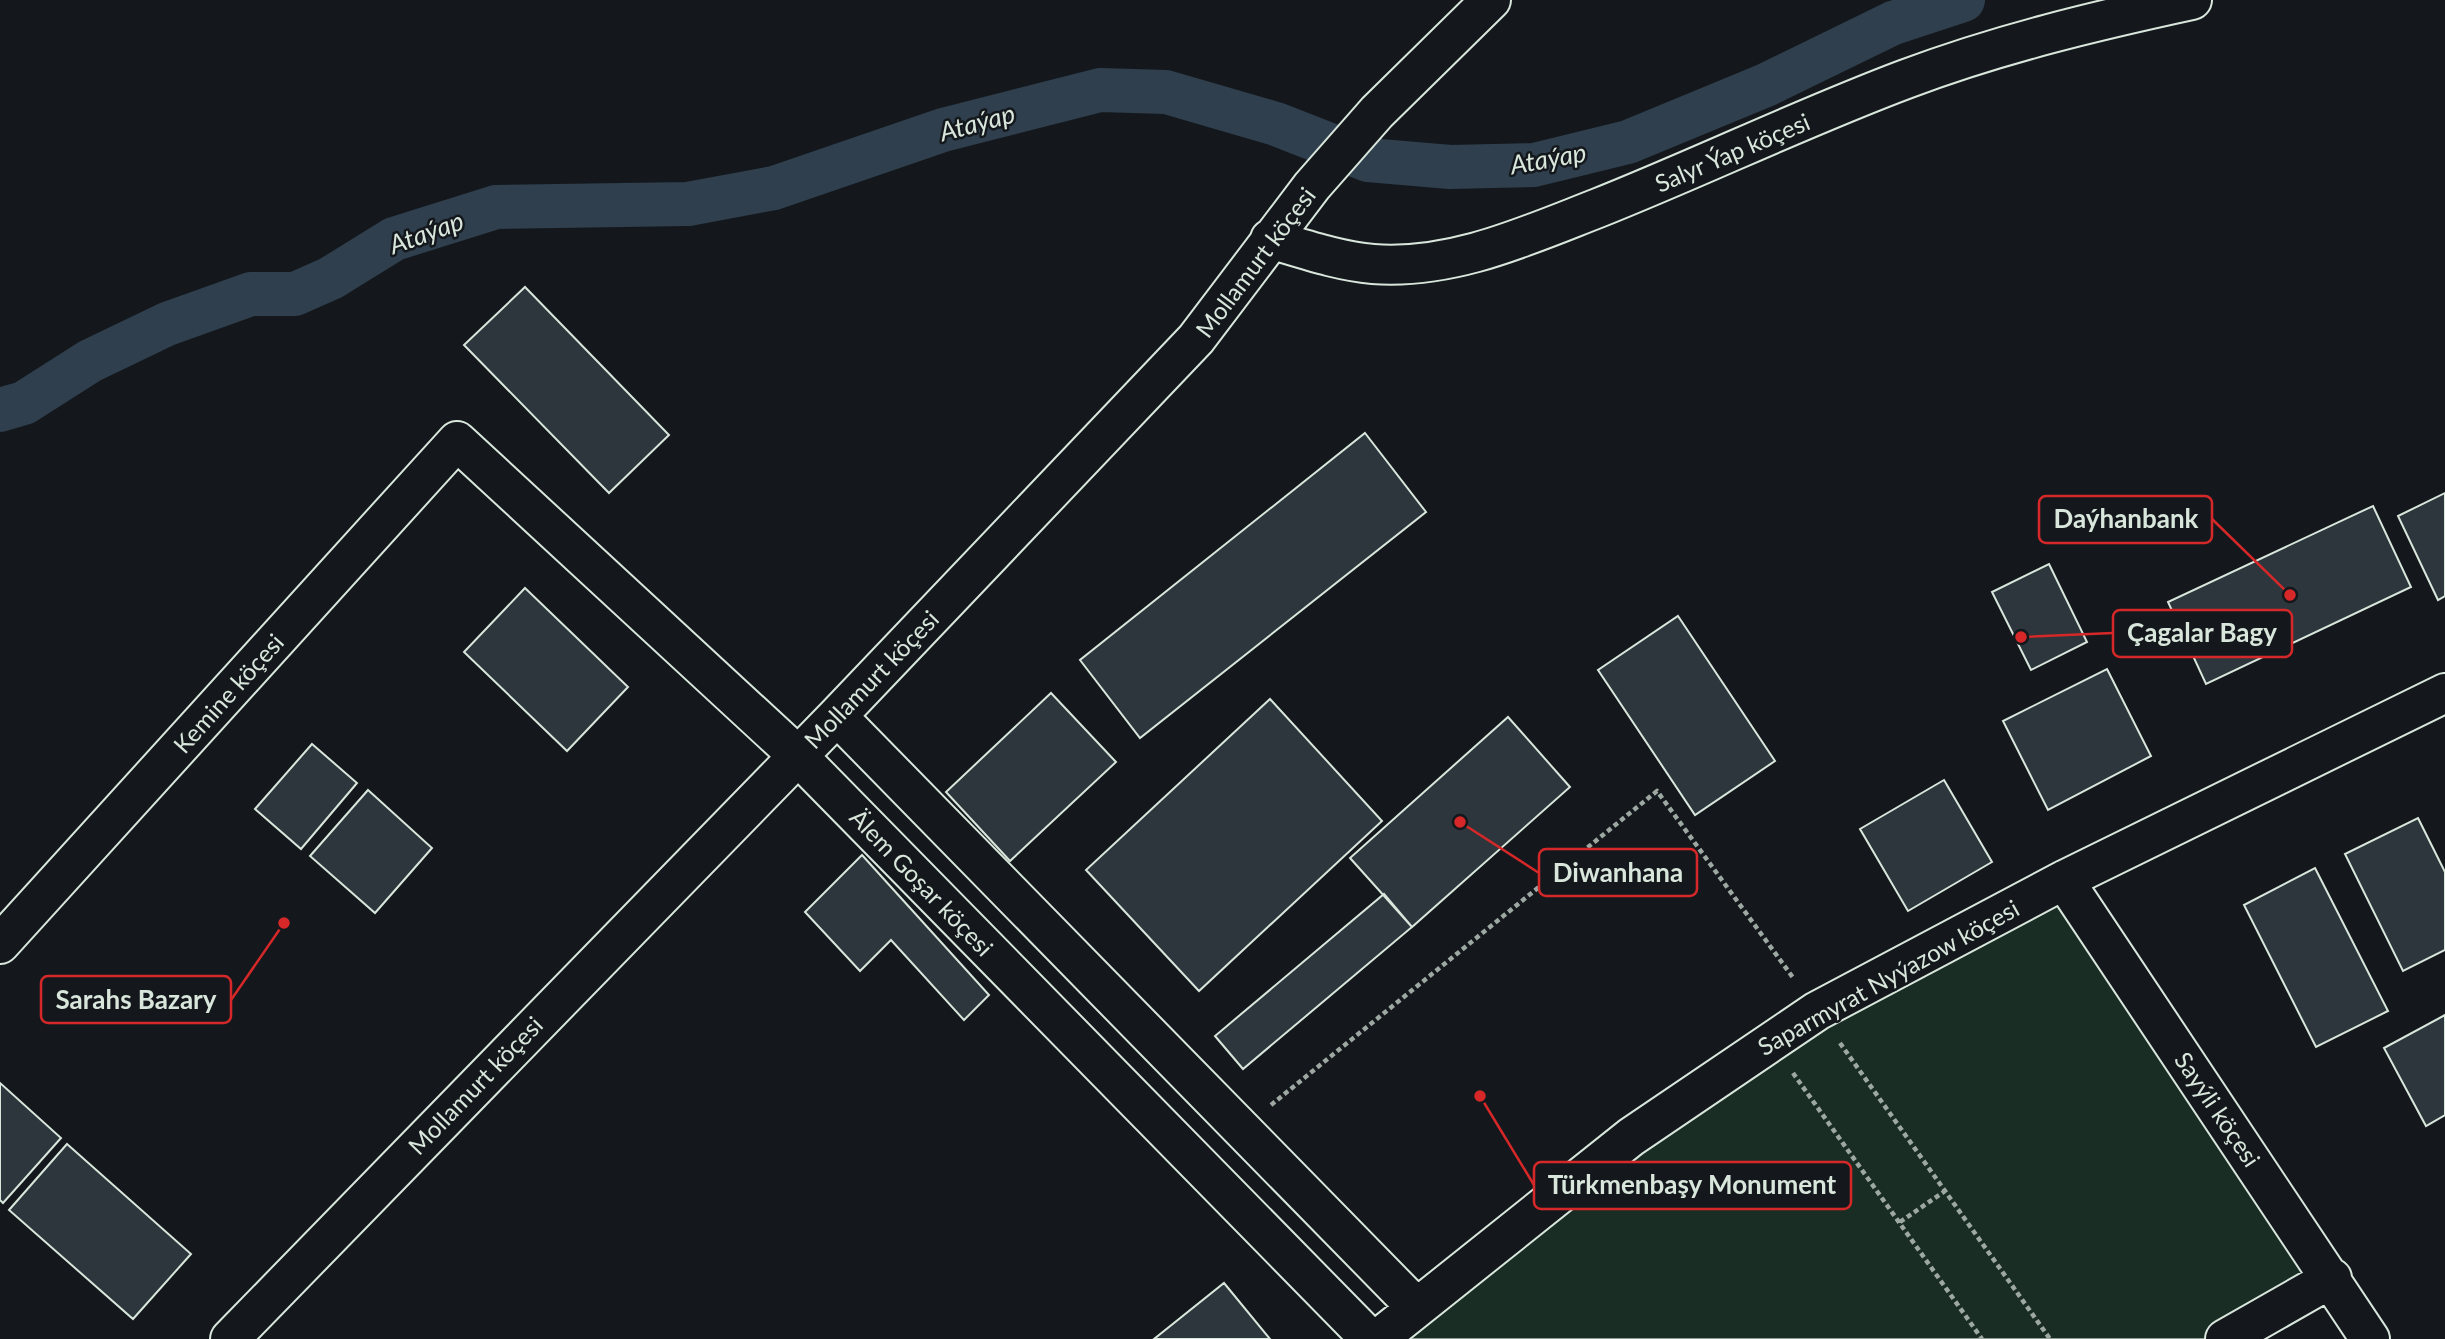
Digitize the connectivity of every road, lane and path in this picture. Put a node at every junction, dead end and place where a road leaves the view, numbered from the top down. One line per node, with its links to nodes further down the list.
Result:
1 (1491, 0): 3 (street, Mollamurt köçesi)
2 (2192, 0): 3 (street, Salyr Ýap köçesi)
3 (1270, 239): 6 (street, Mollamurt köçesi)
4 (457, 441): 7 (street, Älem Goşar köçesi); 9 (street, Kemine köçesi)
5 (2445, 693): 8 (street, Saparmyrat Nyýazow köçesi)
6 (837, 716): 7 (street, Mollamurt köçesi); 12 (street)
7 (797, 755): 17 (street, Mollamurt köçesi); 18 (street, Älem Goşar köçesi)
8 (2064, 880): 10 (street, Saparmyrat Nyýazow köçesi); 15 (street, Sayýli köçesi)
9 (0, 944)
10 (1817, 1011): 11 (street, Saparmyrat Nyýazow köçesi); 12 (path); 13 (path)
11 (1770, 1041): 14 (path); 16 (street, Saparmyrat Nyýazow köçesi)
12 (1241, 1129): 16 (street)
13 (1945, 1191): 14 (path); 21 (path)
14 (1900, 1222): 20 (path)
15 (2332, 1278): 22 (street); 23 (street, Sayýli köçesi)
16 (1416, 1307): 19 (street, Saparmyrat Nyýazow köçesi)
17 (230, 1339)
18 (1370, 1339)
19 (1378, 1339)
20 (1982, 1339)
21 (2050, 1339)
22 (2225, 1339)
23 (2370, 1339)

